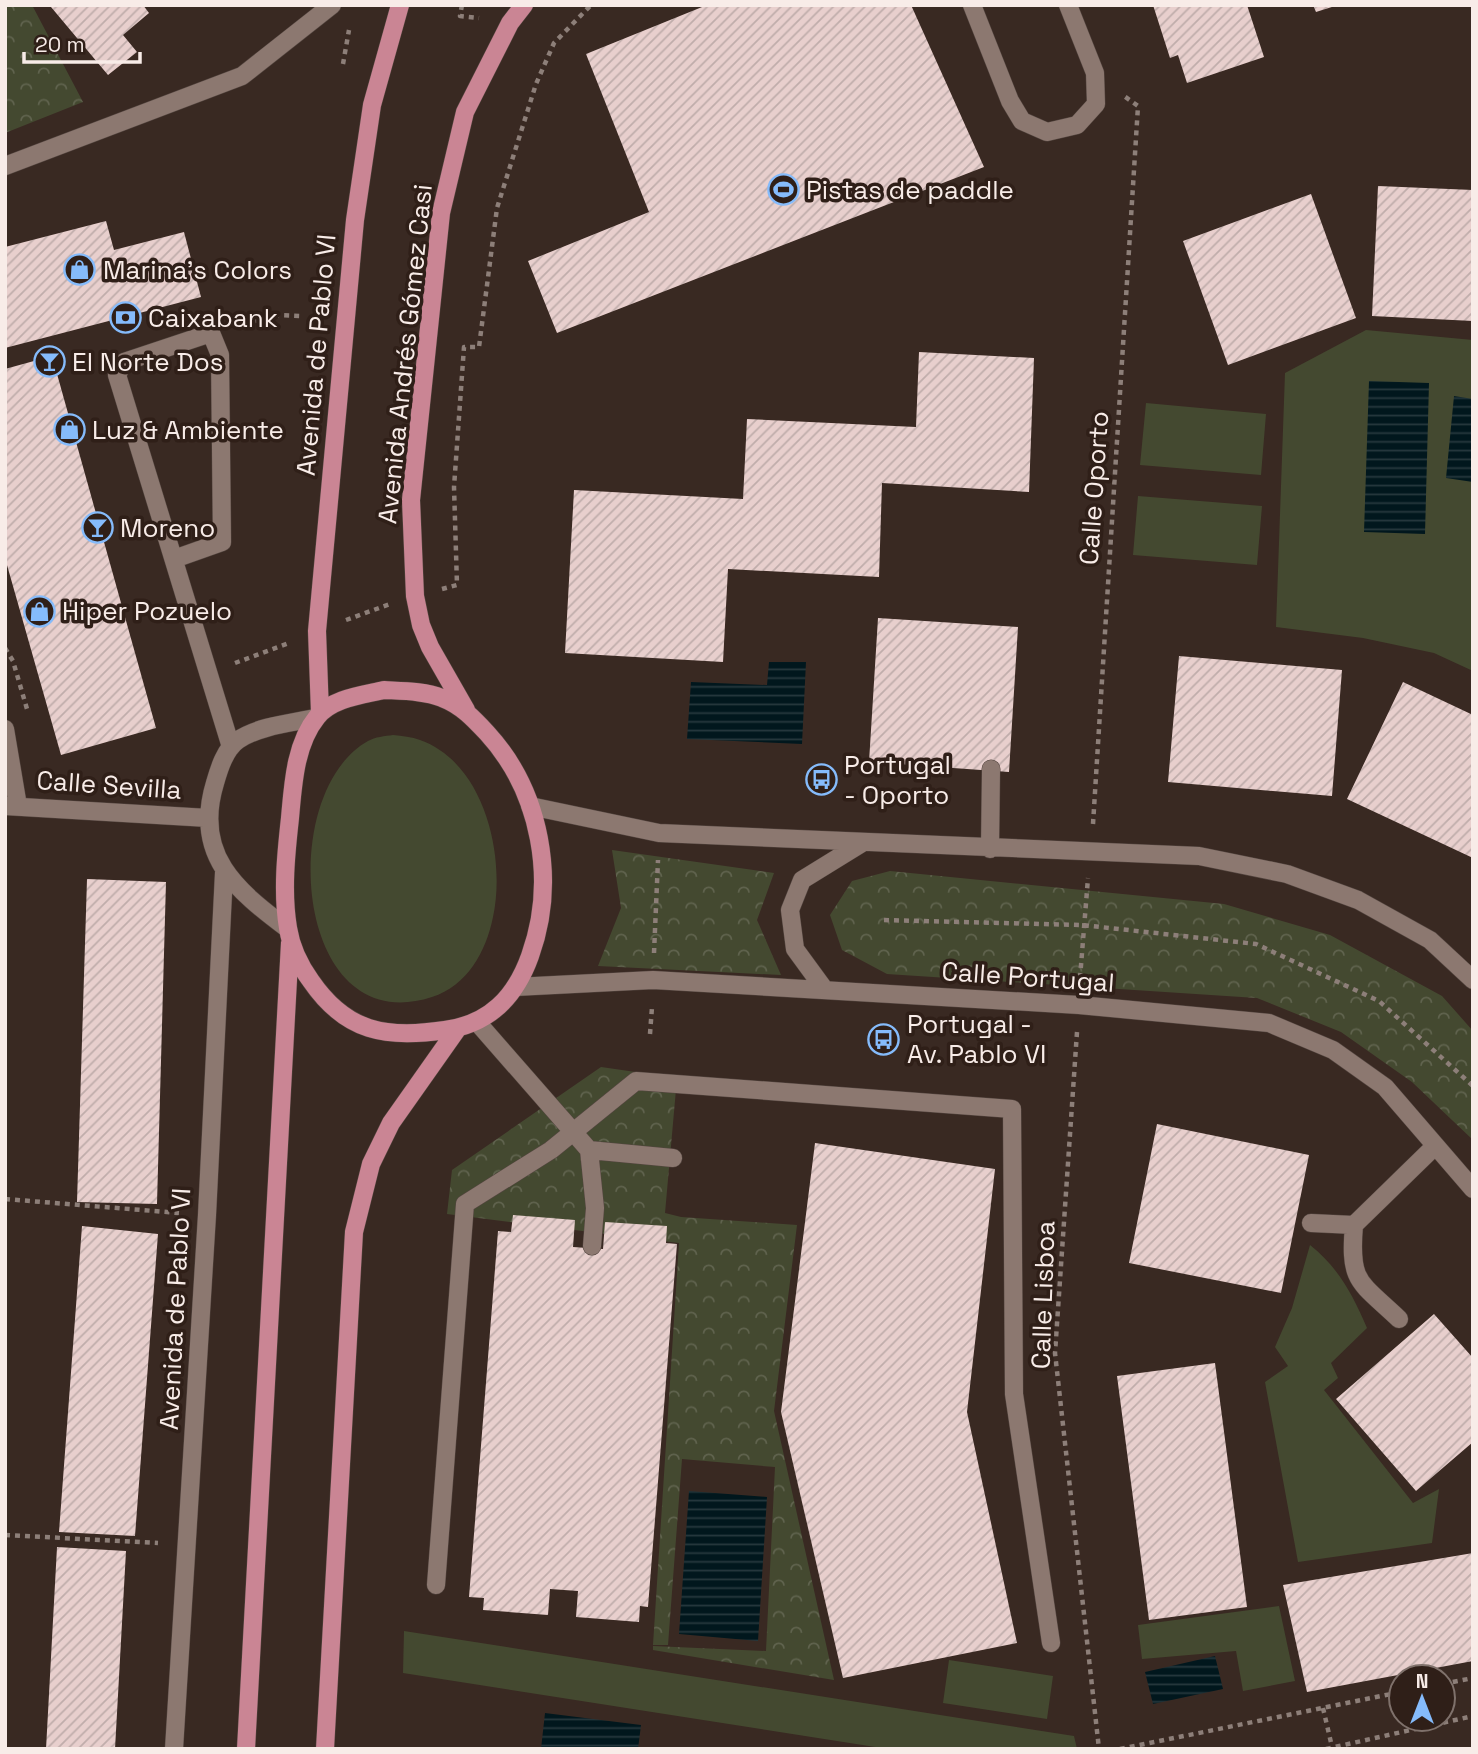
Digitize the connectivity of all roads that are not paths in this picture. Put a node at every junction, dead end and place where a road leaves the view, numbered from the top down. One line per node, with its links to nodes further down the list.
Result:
1 (332, 5): 6 (street)
2 (400, 5): 9 (main road, Avenida de Pablo VI)
3 (524, 5): 8 (main road, Avenida Andrés Gómez Casi)
4 (972, 5): 5 (street)
5 (1068, 5)
6 (5, 166)
7 (174, 559): 7 (street); 11 (street)
8 (468, 713): 9 (main road); 14 (main road)
9 (318, 716): 11 (street); 19 (main road)
10 (5, 729): 13 (street)
11 (231, 747): 15 (street)
12 (991, 769): 17 (street)
13 (11, 806): 15 (street, Calle Sevilla)
14 (530, 806): 16 (street); 21 (main road)
15 (208, 818): 18 (street)
16 (862, 843): 17 (street); 22 (street)
17 (990, 849): 20 (street)
18 (224, 873): 19 (street); 36 (street, Avenida de Pablo VI)
19 (289, 934): 24 (main road); 37 (main road)
20 (1473, 981)
21 (515, 987): 22 (street, Calle Portugal); 23 (main road)
22 (825, 990): 26 (street, Calle Portugal)
23 (477, 1023): 24 (main road); 25 (street)
24 (458, 1028): 38 (main road)
25 (574, 1133): 27 (street); 34 (street); 35 (street)
26 (1435, 1146): 29 (street, Calle Portugal); 31 (street)
27 (589, 1150): 28 (street); 32 (street)
28 (673, 1158)
29 (1473, 1189)
30 (1311, 1223): 31 (street)
31 (1354, 1224): 33 (street)
32 (592, 1246)
33 (1399, 1319)
34 (436, 1585)
35 (1051, 1643)
36 (174, 1749)
37 (246, 1749)
38 (325, 1749)

